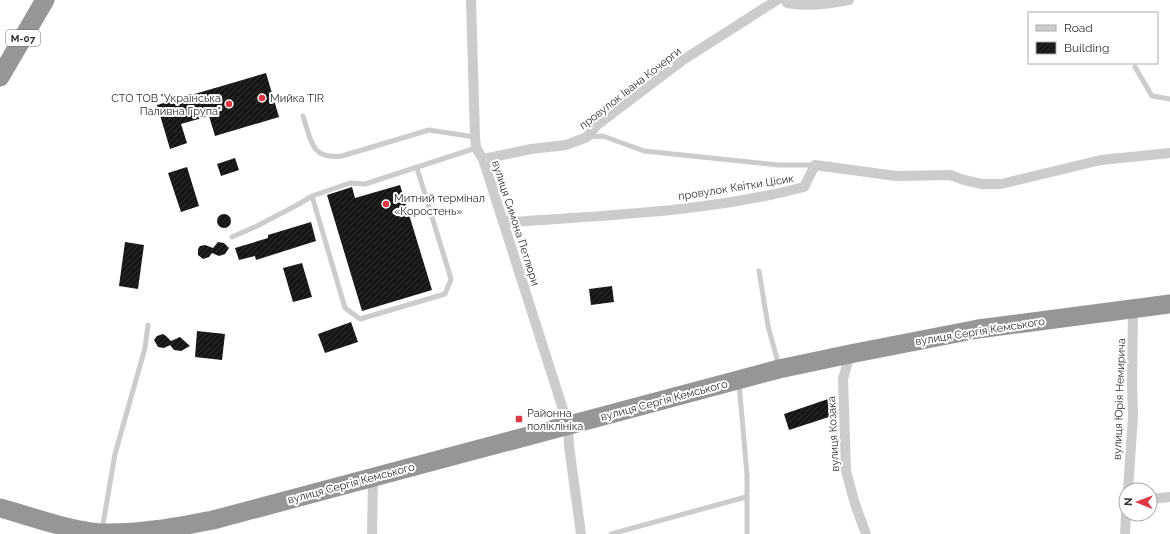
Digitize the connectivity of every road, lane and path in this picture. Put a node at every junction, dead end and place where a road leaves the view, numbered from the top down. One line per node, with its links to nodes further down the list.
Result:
1 (45, 0): 7 (highway, М-07)
2 (472, 0): 11 (street, вулиця Симона Петлюри)
3 (777, 0): 10 (street, провулок Івана Кочерги)
4 (785, 0): 5 (street)
5 (849, 0)
6 (1135, 67): 8 (lane)
7 (0, 77)
8 (1170, 99)
9 (303, 116): 11 (lane)
10 (587, 137): 14 (street, провулок Івана Кочерги); 15 (lane)
11 (475, 138): 12 (street, вулиця Симона Петлюри)
12 (476, 148): 14 (street, вулиця Симона Петлюри); 16 (lane)
13 (1170, 153): 15 (street)
14 (483, 159): 18 (street, вулиця Симона Петлюри)
15 (815, 165): 18 (street, провулок Квітки Цісик)
16 (417, 168): 17 (lane); 17 (lane)
17 (312, 196): 19 (lane)
18 (503, 220): 27 (street, вулиця Симона Петлюри)
19 (232, 237)
20 (759, 271): 25 (lane)
21 (1170, 304): 22 (highway, вулиця Сергія Кемського)
22 (1133, 309): 24 (highway, вулиця Сергія Кемського); 29 (street, вулиця Юрія Немирича)
23 (148, 326): 36 (lane)
24 (850, 354): 25 (highway, вулиця Сергія Кемського); 41 (street, вулиця Козака)
25 (779, 369): 26 (highway, вулиця Сергія Кемського)
26 (739, 380): 27 (highway, вулиця Сергія Кемського); 30 (lane)
27 (568, 425): 28 (highway, вулиця Сергія Кемського); 38 (street, вулиця Симона Петлюри)
28 (373, 478): 36 (highway, вулиця Сергія Кемського); 37 (street)
29 (1129, 482)
30 (746, 496): 39 (lane); 40 (lane)
31 (1170, 497): 32 (street)
32 (1158, 498)
33 (0, 508): 35 (highway, вулиця Сергія Кемського)
34 (1126, 522): 42 (street)
35 (77, 532): 36 (highway, вулиця Сергія Кемського)
36 (101, 533)
37 (372, 534)
38 (581, 534)
39 (611, 534)
40 (746, 534)
41 (866, 534)
42 (1125, 534)

